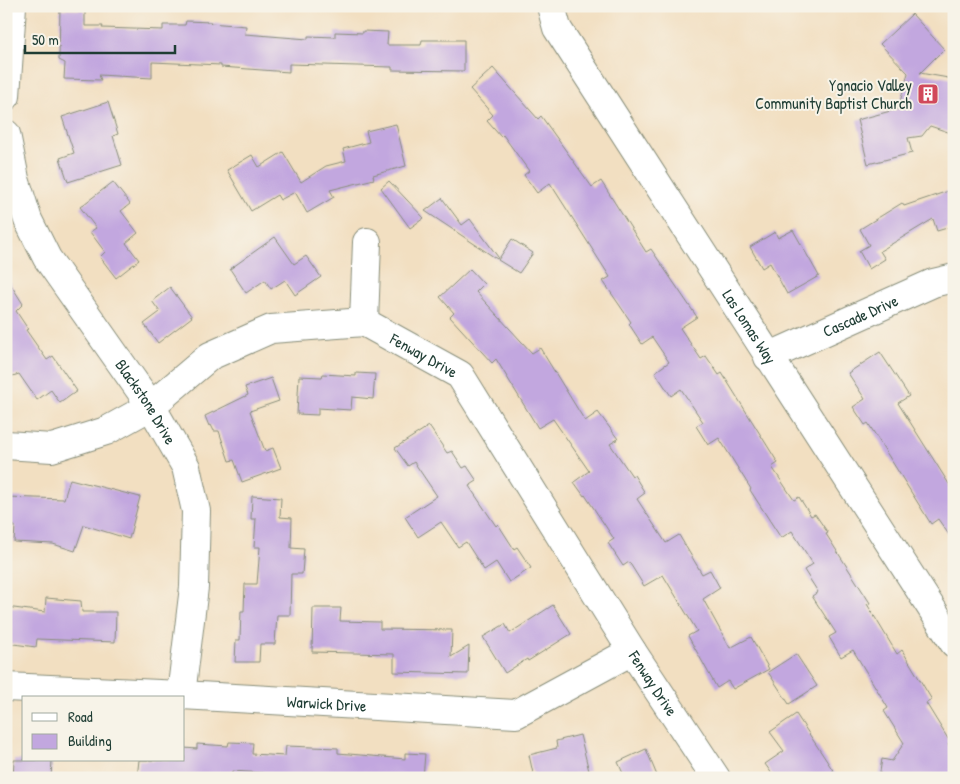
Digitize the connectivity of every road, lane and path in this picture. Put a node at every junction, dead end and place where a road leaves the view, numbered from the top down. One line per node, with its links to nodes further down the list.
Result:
1 (12, 6): 3 (street)
2 (551, 6): 9 (street, Las Lomas Way)
3 (6, 96)
4 (6, 134): 5 (street, Blackstone Drive)
5 (10, 180): 10 (street, Blackstone Drive)
6 (367, 242): 8 (street)
7 (954, 278): 9 (street, Cascade Drive)
8 (364, 322): 10 (street); 13 (street, Fenway Drive)
9 (768, 357): 12 (street, Las Lomas Way)
10 (151, 406): 11 (street); 15 (street, Blackstone Drive)
11 (6, 445)
12 (954, 643)
13 (632, 650): 15 (street, Warwick Drive); 16 (street, Fenway Drive)
14 (6, 687): 15 (street, Warwick Drive)
15 (181, 695)
16 (716, 778)

